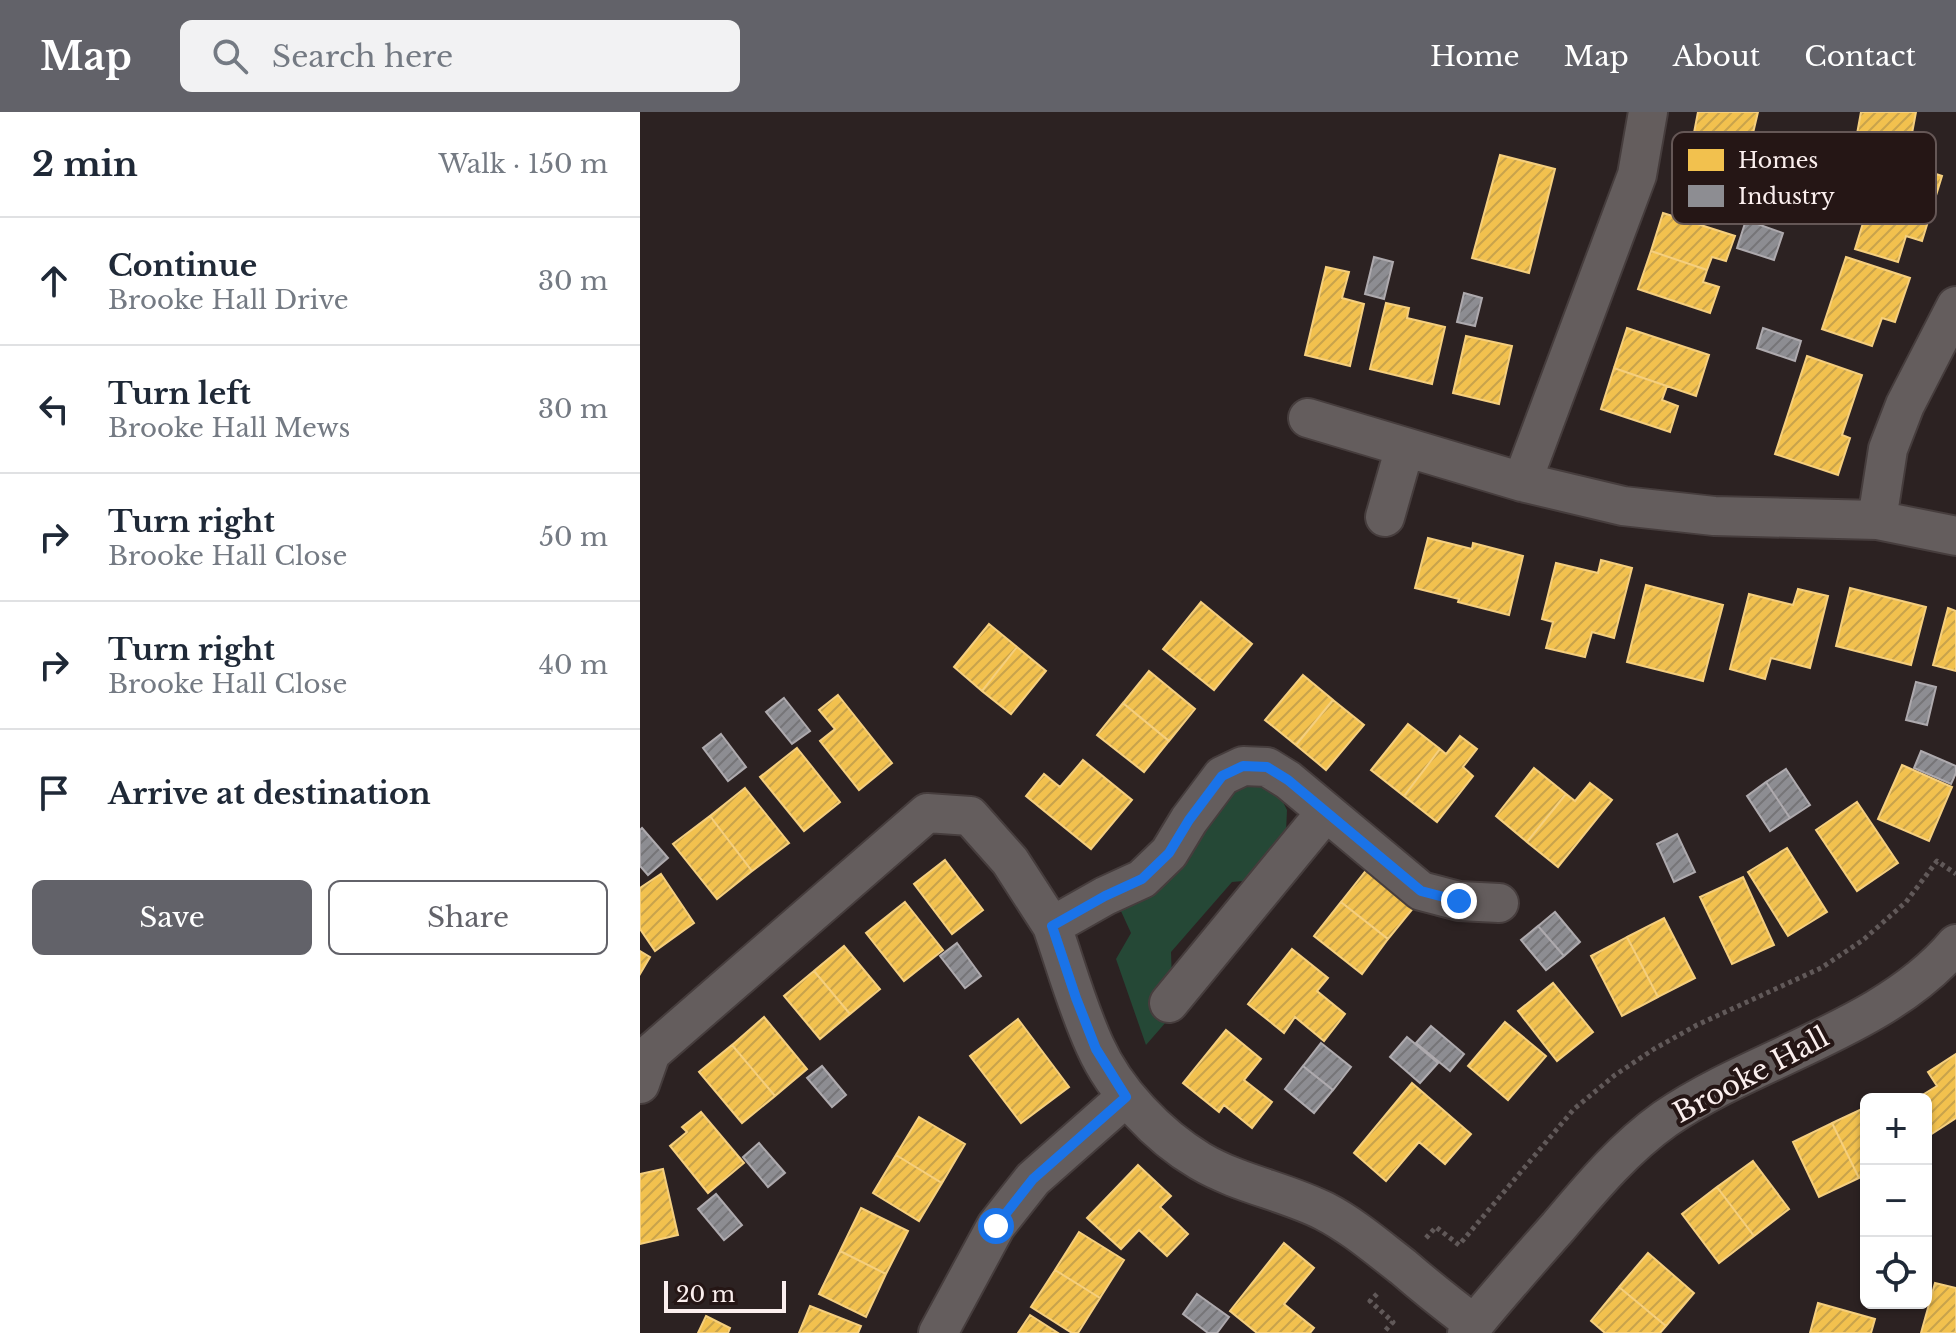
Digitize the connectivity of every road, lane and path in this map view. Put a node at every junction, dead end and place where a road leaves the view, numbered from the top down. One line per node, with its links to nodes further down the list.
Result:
1 (1648, 112): 5 (street)
2 (1956, 306): 7 (street)
3 (1308, 418): 4 (street)
4 (1405, 447): 5 (street); 6 (street)
5 (1522, 482): 7 (street)
6 (1385, 517)
7 (1877, 520): 8 (street)
8 (1956, 536)
9 (1326, 812): 11 (street); 12 (street); 14 (street)
10 (1956, 874): 17 (path)
11 (1499, 903)
12 (1057, 940): 15 (street); 16 (street)
13 (1955, 948): 19 (street, Brooke Hall)
14 (1169, 1003)
15 (644, 1062)
16 (1126, 1097): 19 (street); 20 (street)
17 (1421, 1244)
18 (1386, 1284): 21 (path)
19 (1470, 1329)
20 (938, 1333)
21 (1383, 1333)

